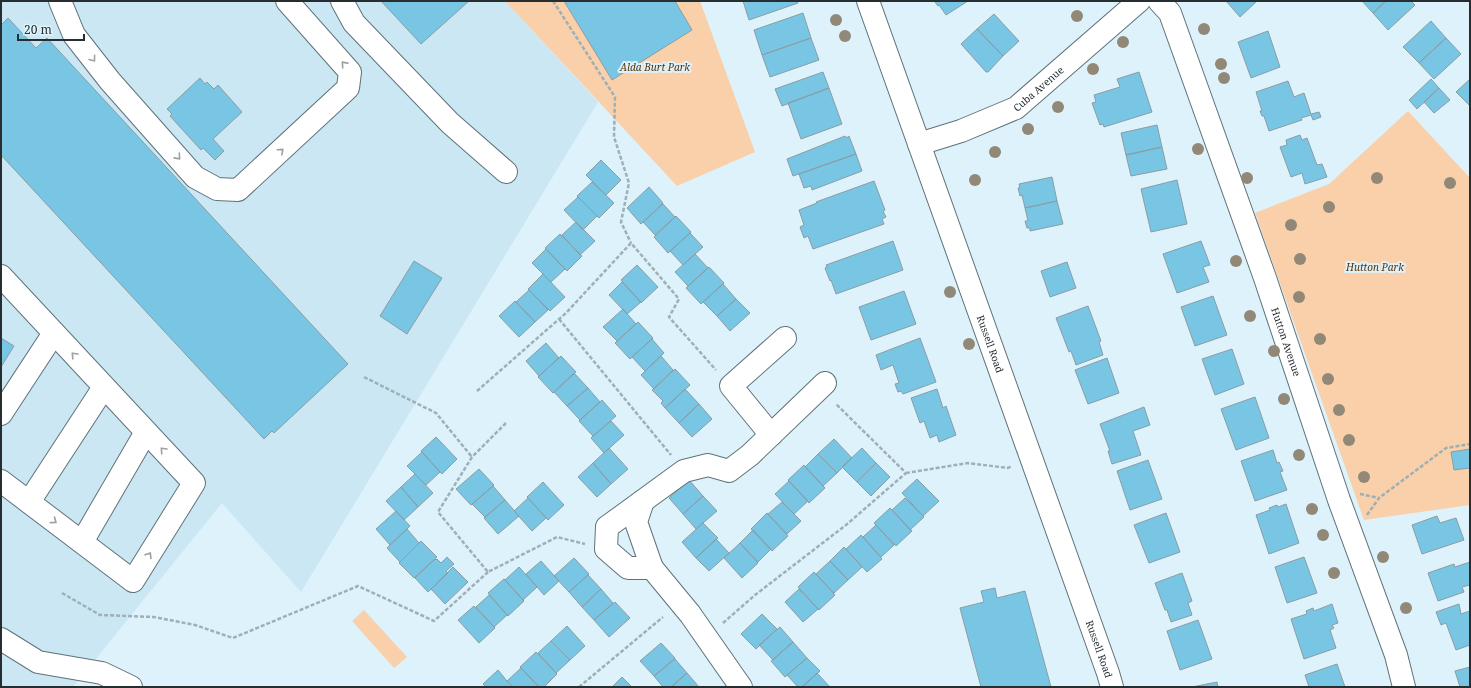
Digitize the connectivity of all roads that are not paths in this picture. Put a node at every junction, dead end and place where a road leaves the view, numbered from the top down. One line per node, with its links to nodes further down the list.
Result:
1 (60, 1): 2 (street, one-way to 2)
2 (287, 1)
3 (342, 1): 8 (street)
4 (868, 1): 7 (street, Russell Road)
5 (1139, 1): 7 (street, Cuba Avenue)
6 (1159, 1): 26 (street, Hutton Avenue)
7 (919, 144): 25 (street, Russell Road)
8 (506, 172)
9 (1, 276): 10 (street)
10 (54, 333): 13 (street, one-way to 10); 14 (street)
11 (785, 338): 16 (street)
12 (822, 386): 16 (street)
13 (104, 387): 15 (street); 19 (street)
14 (1, 414)
15 (146, 432): 20 (street); 20 (street, one-way to 15)
16 (771, 435): 18 (street)
17 (1, 481): 19 (street)
18 (643, 501): 21 (street); 21 (street)
19 (29, 502): 20 (street, one-way to 20)
20 (82, 542)
21 (652, 568): 24 (street)
22 (1, 639): 23 (street)
23 (131, 687)
24 (741, 687)
25 (1112, 687)
26 (1404, 687)

